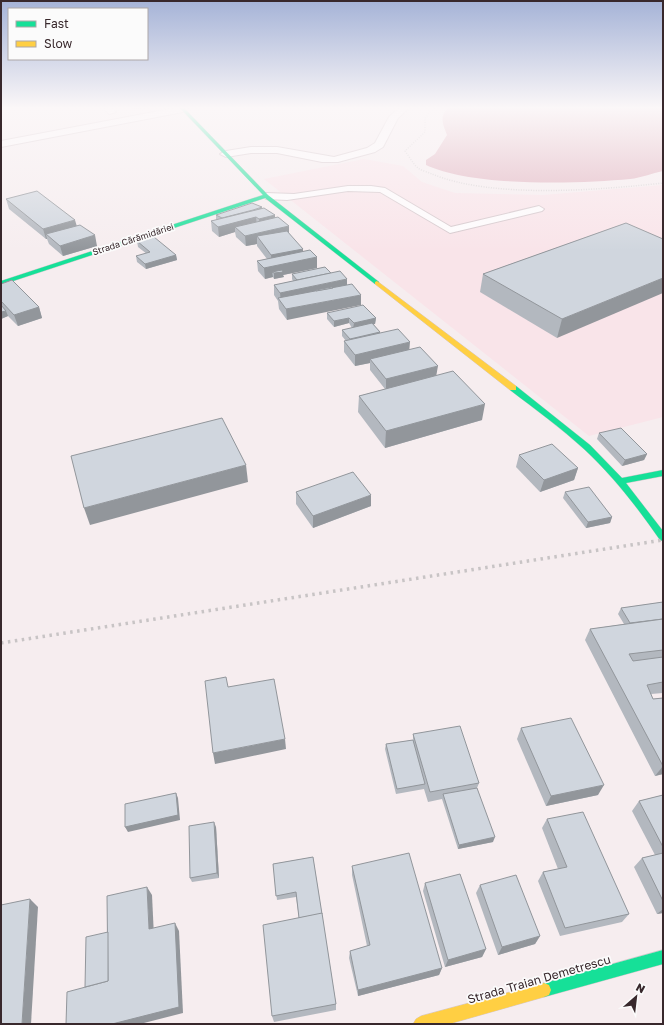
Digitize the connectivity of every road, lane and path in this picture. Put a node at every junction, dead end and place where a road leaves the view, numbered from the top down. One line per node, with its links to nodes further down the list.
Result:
1 (228, 156): 6 (street)
2 (306, 156): 3 (street)
3 (350, 156)
4 (406, 156): 5 (path)
5 (663, 184)
6 (266, 196): 7 (lane); 8 (street, Strada Cărămidăriei); 10 (street)
7 (539, 209)
8 (1, 283)
9 (663, 473): 10 (street)
10 (621, 481): 11 (street)
11 (663, 538)
12 (663, 957): 13 (street, Strada Traian Demetrescu)
13 (421, 1024)

